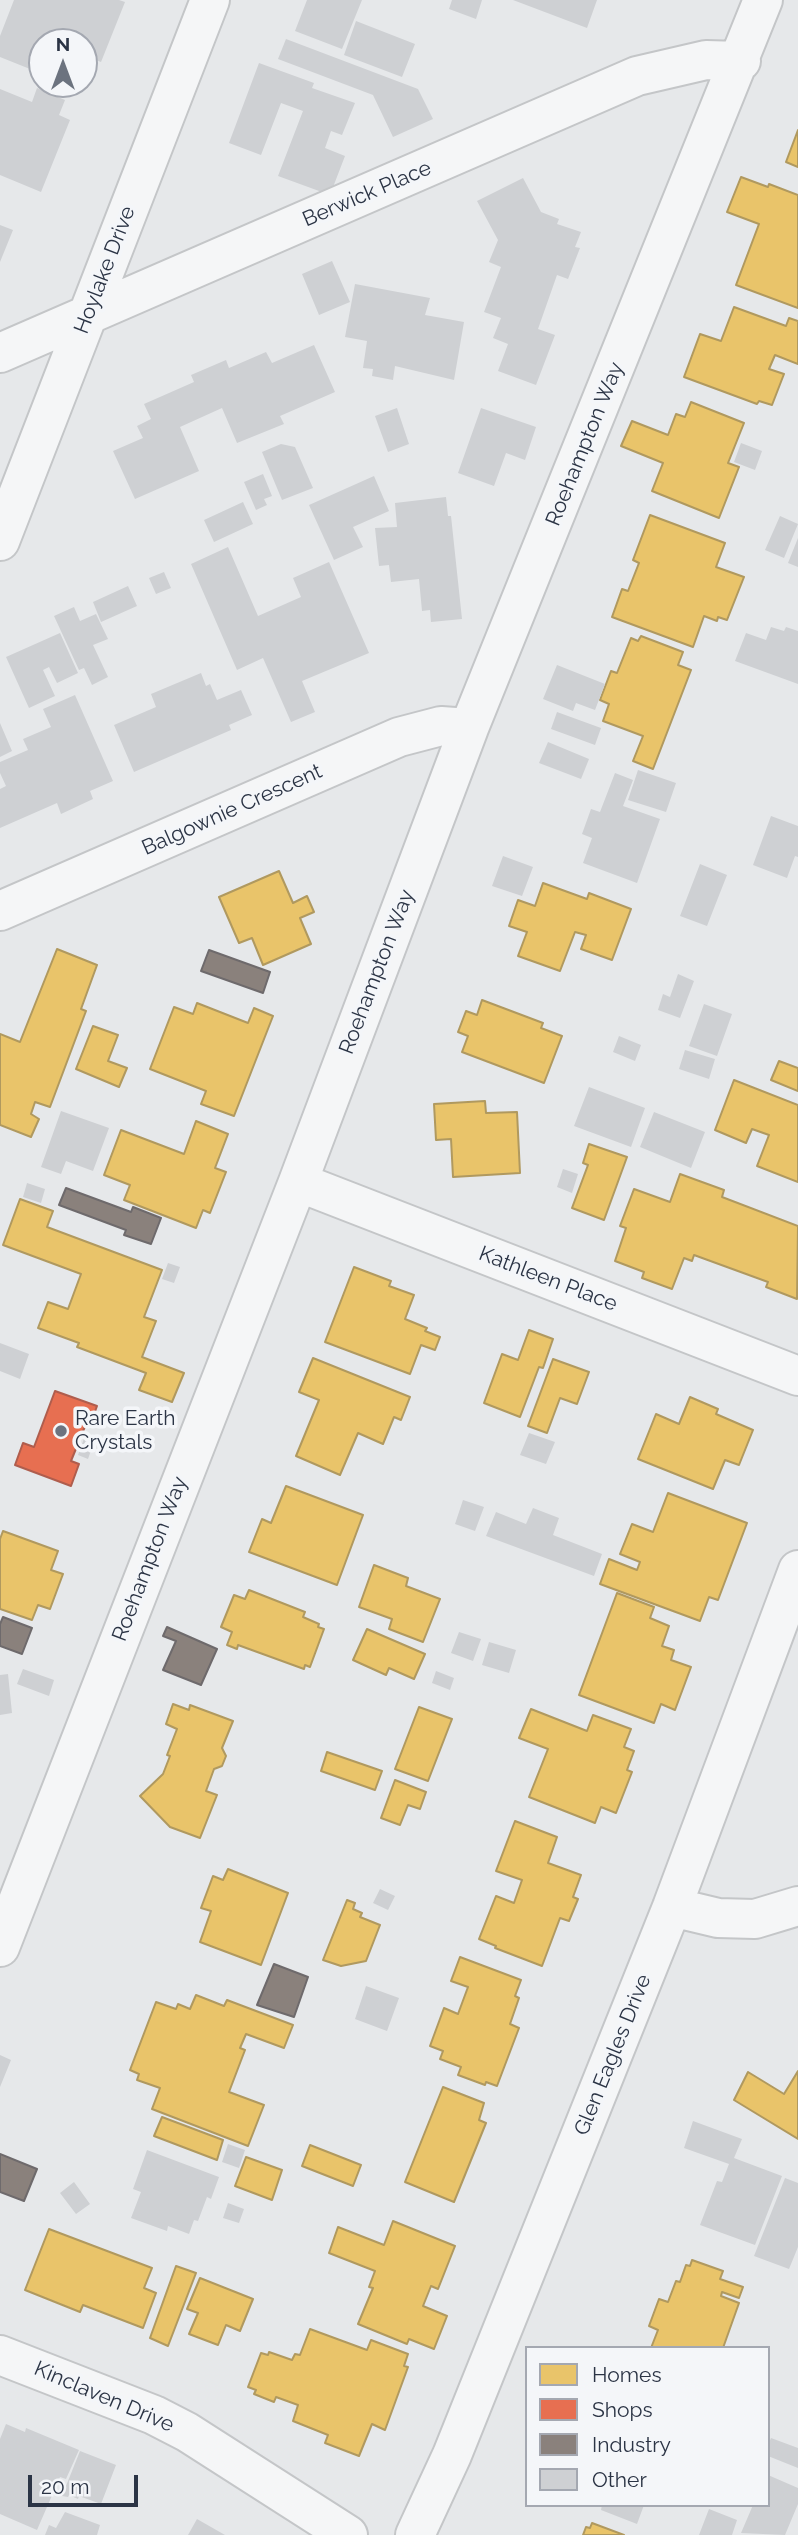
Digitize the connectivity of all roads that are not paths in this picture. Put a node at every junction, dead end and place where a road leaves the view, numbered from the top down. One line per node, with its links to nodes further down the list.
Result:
1 (210, 0): 4 (street, Hoylake Drive)
2 (763, 0): 3 (street, Roehampton Way)
3 (740, 61): 4 (street, Berwick Place); 7 (street, Roehampton Way)
4 (88, 314): 5 (street, Berwick Place); 6 (street, Hoylake Drive)
5 (0, 353)
6 (0, 541)
7 (470, 728): 8 (street, Balgownie Crescent); 9 (street, Roehampton Way)
8 (0, 911)
9 (298, 1182): 10 (street, Kathleen Place); 14 (street, Roehampton Way)
10 (798, 1376)
11 (798, 1570): 13 (street, Glen Eagles Drive)
12 (798, 1906): 13 (street)
13 (673, 1907): 17 (street, Glen Eagles Drive)
14 (0, 1947)
15 (0, 2355): 16 (street, Kinclaven Drive)
16 (348, 2535)
17 (415, 2535)

